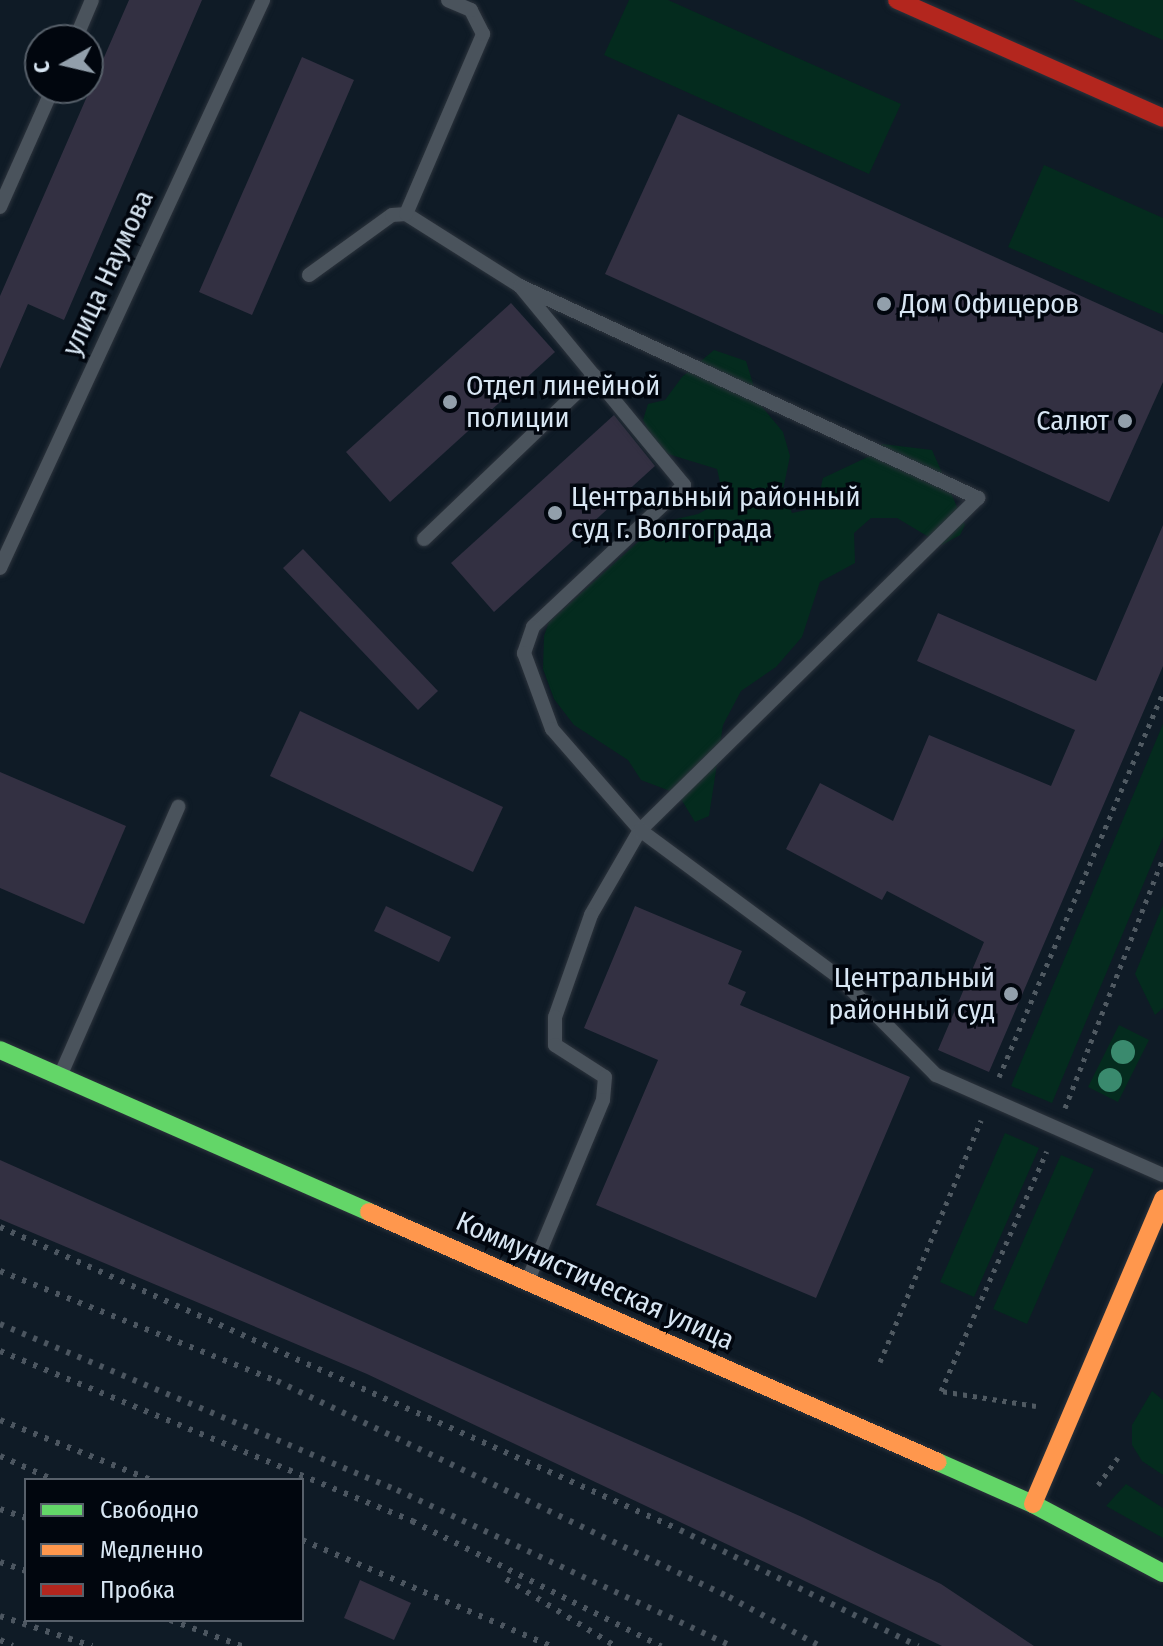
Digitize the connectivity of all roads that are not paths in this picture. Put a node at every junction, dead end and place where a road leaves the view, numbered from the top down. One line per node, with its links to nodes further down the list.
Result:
1 (92, 0): 5 (lane)
2 (263, 0): 14 (lane, улица Наумова)
3 (448, 0): 9 (lane)
4 (897, 0): 7 (main road)
5 (82, 24)
6 (46, 104): 8 (lane)
7 (1163, 118)
8 (0, 207)
9 (406, 214): 10 (lane); 11 (lane)
10 (309, 275)
11 (520, 286): 12 (lane); 16 (lane)
12 (594, 376): 13 (lane); 16 (lane)
13 (424, 539)
14 (0, 568)
15 (178, 807): 18 (lane)
16 (640, 830): 19 (lane); 21 (lane)
17 (0, 1050): 18 (main road, Коммунистическая улица)
18 (60, 1078): 21 (main road, Коммунистическая улица)
19 (1163, 1175)
20 (1163, 1199): 22 (main road)
21 (527, 1282): 22 (main road, Коммунистическая улица)
22 (1033, 1504): 23 (main road, Коммунистическая улица)
23 (1163, 1573)

